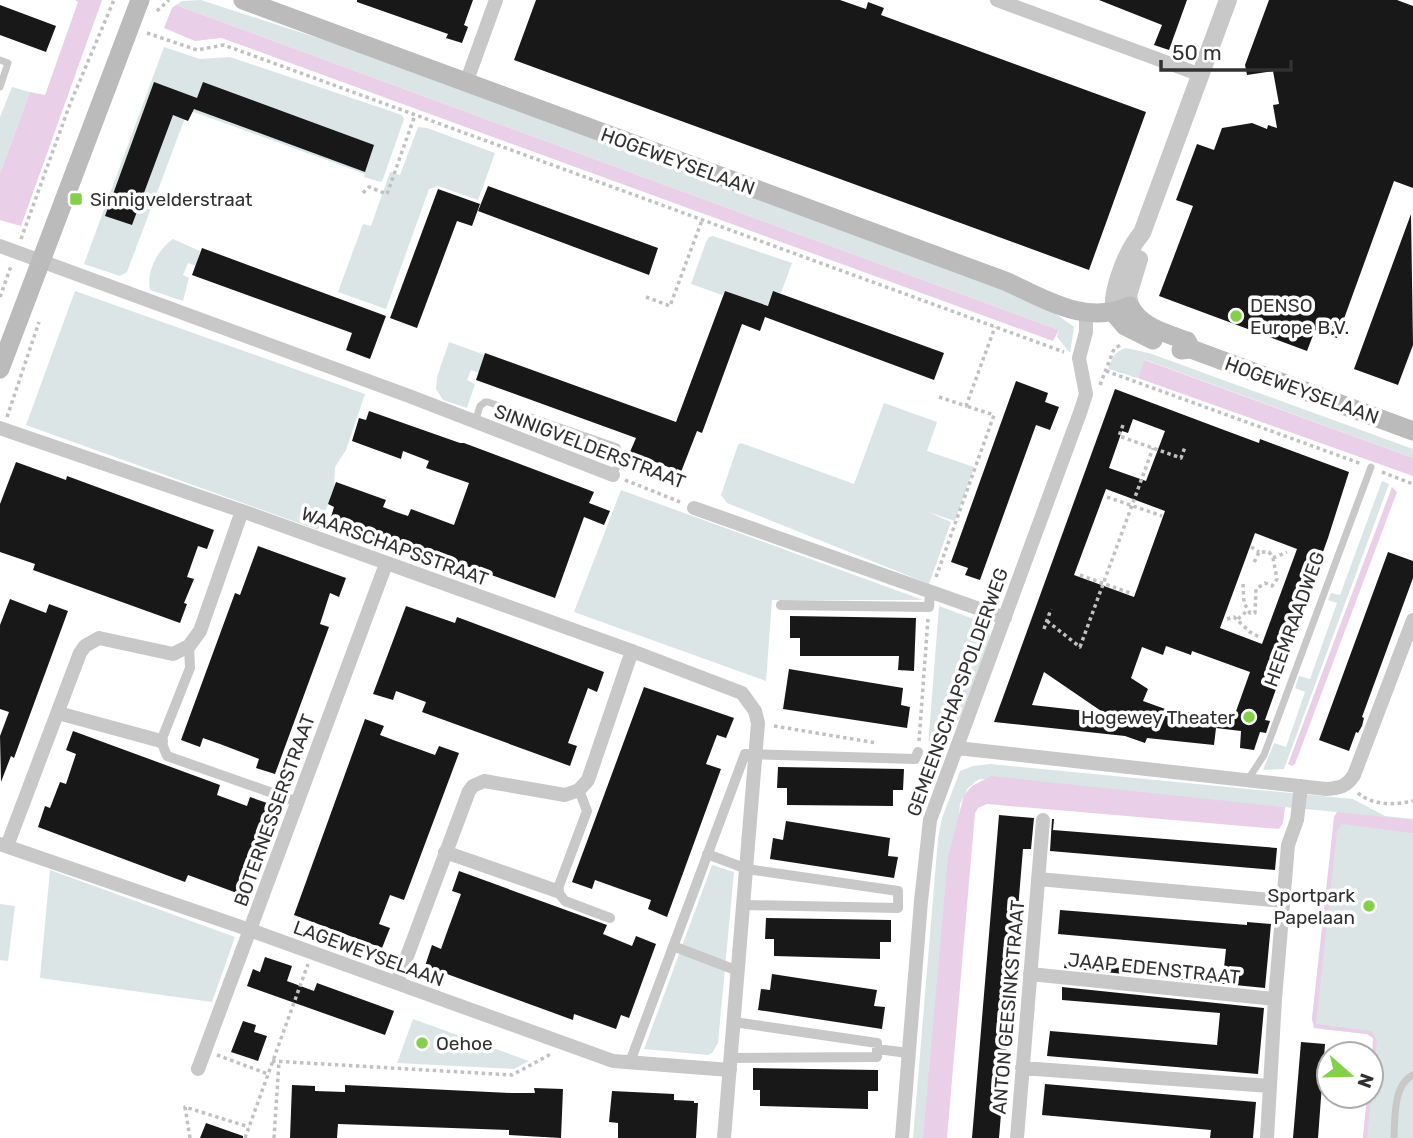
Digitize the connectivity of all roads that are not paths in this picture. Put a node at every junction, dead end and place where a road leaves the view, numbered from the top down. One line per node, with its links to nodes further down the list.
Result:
1 (140, 0): 11 (main road)
2 (243, 0): 8 (main road, HOGEWEYSELAAN)
3 (496, 0): 8 (street)
4 (997, 0): 7 (street)
5 (1228, 0): 7 (street)
6 (0, 60): 9 (lane)
7 (1201, 75): 12 (street)
8 (466, 83): 13 (main road, HOGEWEYSELAAN)
9 (0, 87)
10 (0, 246): 11 (street, SINNIGVELDERSTRAAT)
11 (40, 261): 14 (main road); 15 (street, SINNIGVELDERSTRAAT)
12 (1122, 309): 13 (main road, HOGEWEYSELAAN); 17 (main road, HOGEWEYSELAAN)
13 (1086, 313): 25 (street, GEMEENSCHAPSPOLDERWEG)
14 (0, 369)
15 (475, 422): 19 (street, SINNIGVELDERSTRAAT); 19 (lane)
16 (0, 428): 21 (street, WAARSCHAPSSTRAAT)
17 (1413, 431)
18 (1371, 467): 34 (lane, HEEMRAADWEG)
19 (614, 475)
20 (694, 508): 23 (street, SINNIGVELDERSTRAAT)
21 (242, 511): 22 (street, WAARSCHAPSSTRAAT); 27 (street)
22 (386, 564): 28 (street, WAARSCHAPSSTRAAT); 37 (street, BOTERNESSERSTRAAT)
23 (930, 599): 24 (street, SINNIGVELDERSTRAAT); 25 (street, SINNIGVELDERSTRAAT)
24 (781, 605)
25 (1005, 618): 31 (street, GEMEENSCHAPSPOLDERWEG)
26 (1413, 620): 35 (street)
27 (189, 646): 29 (street); 30 (street)
28 (632, 651): 33 (street, WAARSCHAPSSTRAAT); 36 (street)
29 (58, 713): 30 (street); 39 (street)
30 (161, 741): 37 (street)
31 (957, 748): 34 (street); 46 (street, GEMEENSCHAPSPOLDERWEG)
32 (918, 752): 33 (street)
33 (755, 753): 41 (street); 42 (street)
34 (1247, 780): 35 (street)
35 (1301, 786): 47 (street)
36 (579, 790): 40 (street); 44 (street)
37 (298, 802): 50 (street, BOTERNESSERSTRAAT)
38 (1043, 820): 43 (street, ANTON GEESINKSTRAAT)
39 (3, 845): 50 (street, LAGEWEYSELAAN)
40 (445, 852): 44 (street); 54 (street)
41 (707, 854): 42 (street); 51 (street)
42 (747, 869): 45 (street); 48 (street)
43 (1038, 879): 47 (street, ANTON GEESINKSTRAAT); 53 (street, ANTON GEESINKSTRAAT)
44 (557, 891): 49 (street)
45 (898, 900): 46 (street); 48 (street)
46 (921, 901): 58 (street, GEMEENSCHAPSPOLDERWEG)
47 (1284, 901): 55 (street)
48 (743, 905): 52 (street)
49 (610, 918)
50 (250, 930): 54 (street, LAGEWEYSELAAN); 62 (street, BOTERNESSERSTRAAT)
51 (673, 946): 52 (street); 59 (street)
52 (738, 971): 56 (street)
53 (1030, 974): 55 (street, JAAP EDENSTRAAT); 61 (street, ANTON GEESINKSTRAAT)
54 (397, 983): 59 (street, LAGEWEYSELAAN)
55 (1275, 999): 64 (street)
56 (734, 1022): 57 (street); 60 (street)
57 (877, 1049): 58 (street); 60 (street)
58 (908, 1053): 66 (street, GEMEENSCHAPSPOLDERWEG)
59 (630, 1062): 60 (street, LAGEWEYSELAAN)
60 (731, 1064): 65 (street)
61 (1022, 1068): 64 (street); 67 (street, ANTON GEESINKSTRAAT)
62 (198, 1069)
63 (1413, 1075): 69 (lane)
64 (1270, 1086): 68 (street)
65 (724, 1138)
66 (902, 1138)
67 (1017, 1138)
68 (1267, 1138)
69 (1394, 1138)

